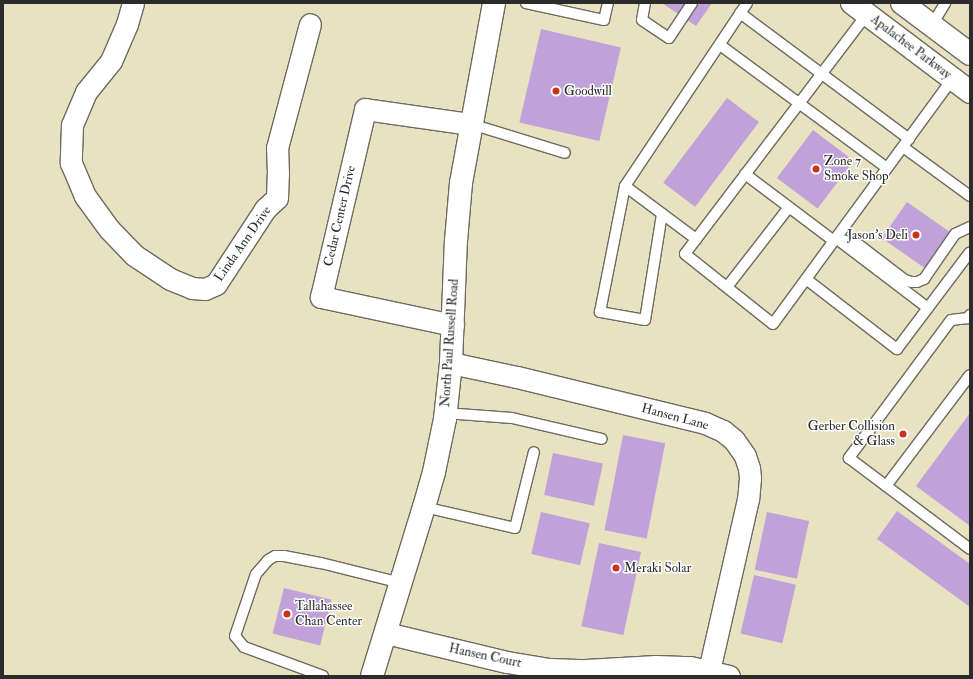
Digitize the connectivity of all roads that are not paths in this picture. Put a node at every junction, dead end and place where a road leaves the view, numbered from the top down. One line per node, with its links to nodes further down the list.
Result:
1 (133, 3): 12 (street, Linda Ann Drive)
2 (494, 3): 19 (street, North Paul Russell Road)
3 (526, 3): 4 (lane)
4 (608, 3)
5 (645, 3): 6 (lane)
6 (692, 3)
7 (748, 3): 10 (lane)
8 (945, 3): 11 (lane)
9 (863, 7): 11 (street); 15 (lane); 16 (street, Apalachee Parkway)
10 (740, 13): 13 (lane); 15 (lane)
11 (917, 14): 14 (street)
12 (310, 24)
13 (720, 45): 18 (lane); 25 (lane)
14 (970, 54)
15 (822, 74): 18 (lane); 20 (lane)
16 (952, 79): 17 (street, Apalachee Parkway); 20 (lane)
17 (970, 92)
18 (799, 104): 23 (lane); 24 (lane)
19 (471, 124): 22 (lane); 37 (street, North Paul Russell Road); 37 (street, Cedar Center Drive)
20 (909, 139): 21 (lane)
21 (903, 147): 23 (lane); 26 (lane)
22 (565, 153)
23 (887, 168): 31 (lane)
24 (745, 174): 27 (lane); 30 (lane)
25 (625, 186): 28 (lane); 28 (lane)
26 (970, 196)
27 (789, 207): 31 (lane); 34 (lane)
28 (662, 214): 30 (lane)
29 (970, 227): 31 (lane)
30 (696, 239): 34 (lane)
31 (835, 239): 33 (lane); 35 (lane)
32 (970, 252): 35 (lane)
33 (806, 279): 34 (lane); 35 (lane)
34 (727, 287)
35 (928, 308)
36 (969, 318): 43 (lane)
37 (453, 325): 38 (street, North Paul Russell Road)
38 (451, 363): 40 (street, North Paul Russell Road); 48 (street, Hansen Lane)
39 (970, 375): 43 (lane)
40 (445, 413): 41 (lane); 44 (street, North Paul Russell Road)
41 (602, 440)
42 (534, 452): 44 (lane)
43 (886, 486): 45 (lane)
44 (424, 507): 46 (street, North Paul Russell Road)
45 (970, 549)
46 (401, 583): 47 (street, North Paul Russell Road); 49 (lane)
47 (386, 633): 48 (street, Hansen Court); 50 (street, North Paul Russell Road)
48 (709, 670): 51 (street, Hansen Court)
49 (323, 676)
50 (372, 676)
51 (729, 676)

